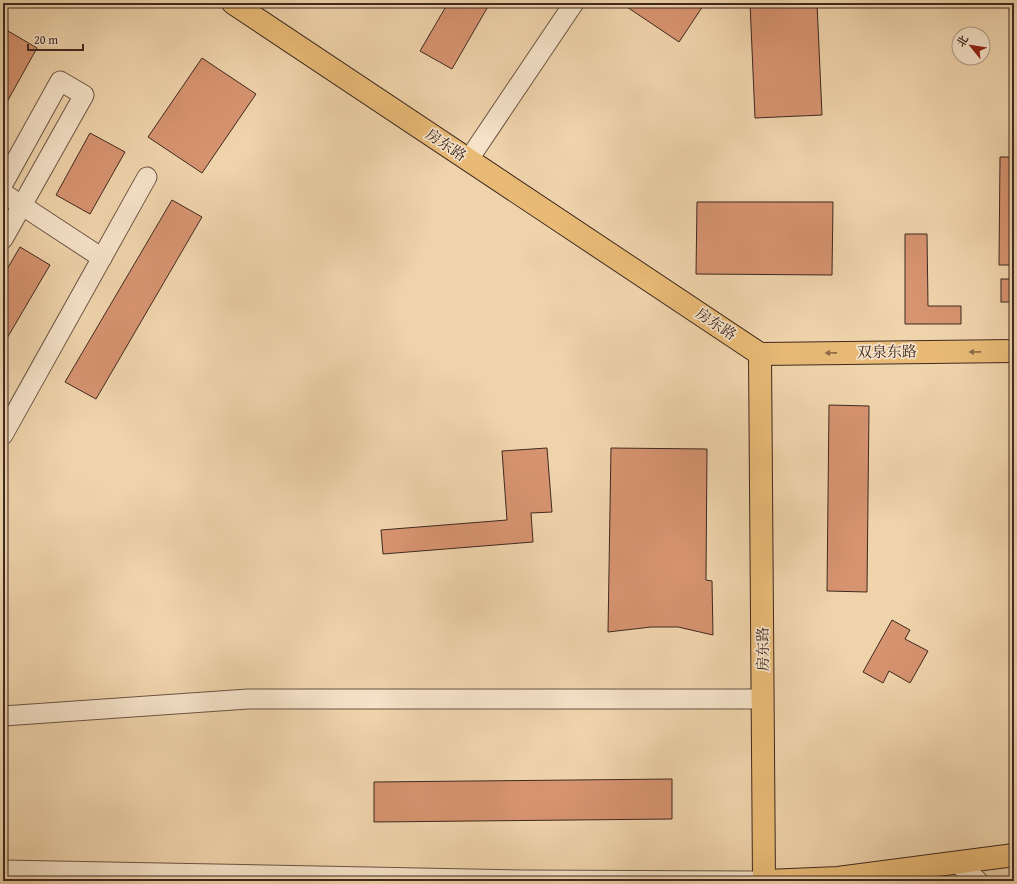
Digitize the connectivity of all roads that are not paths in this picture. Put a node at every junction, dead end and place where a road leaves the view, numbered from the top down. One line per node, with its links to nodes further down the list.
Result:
1 (233, 3): 3 (main road, 房东路)
2 (574, 3): 3 (street)
3 (469, 159): 11 (main road, 房东路)
4 (148, 177): 9 (street)
5 (3, 184): 7 (street)
6 (3, 193): 7 (street)
7 (23, 204): 8 (street); 9 (street)
8 (3, 239)
9 (102, 258): 12 (street)
10 (1014, 351): 11 (main road, 双泉东路, one-way to 11)
11 (760, 354): 13 (main road, 房东路)
12 (3, 435)
13 (763, 699): 14 (street); 21 (main road, 房东路)
14 (3, 716)
15 (1014, 855): 16 (main road)
16 (957, 862): 19 (main road); 22 (street)
17 (3, 870): 18 (street)
18 (523, 880): 20 (street)
19 (844, 880): 21 (main road)
20 (752, 881)
21 (765, 881)
22 (978, 881)

